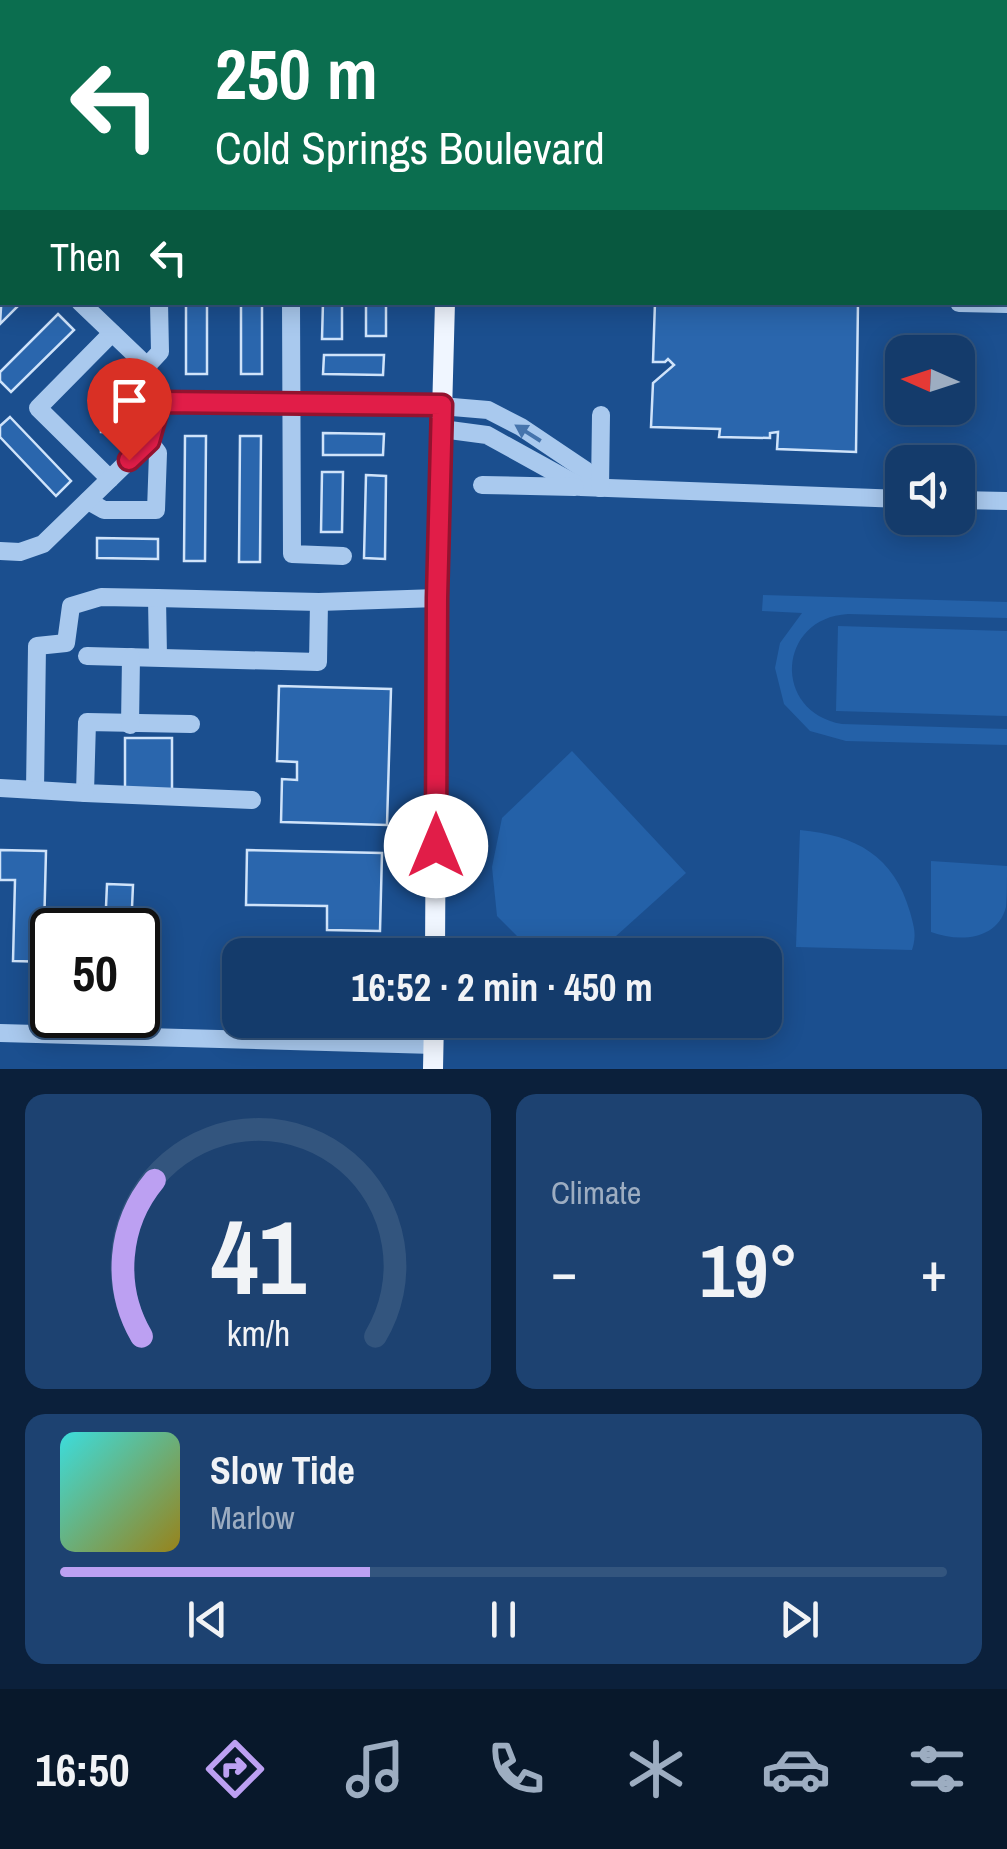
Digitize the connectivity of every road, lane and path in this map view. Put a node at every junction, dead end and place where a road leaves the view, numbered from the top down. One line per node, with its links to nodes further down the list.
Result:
1 (83, 305): 5 (street)
2 (159, 305): 6 (street)
3 (291, 305): 8 (street)
4 (444, 305): 9 (main road)
5 (112, 333): 6 (street); 13 (street)
6 (147, 366): 7 (street)
7 (160, 402): 8 (street); 12 (street)
8 (292, 402): 9 (street); 22 (street)
9 (442, 405): 11 (main road); 16 (street, one-way to 9)
10 (601, 415): 16 (street)
11 (442, 429): 15 (street); 24 (main road)
12 (149, 441): 13 (street); 19 (street)
13 (110, 479): 19 (street)
14 (482, 485): 15 (street)
15 (581, 488): 16 (street)
16 (600, 488): 17 (street)
17 (885, 497)
18 (975, 500): 20 (street)
19 (88, 501): 21 (street)
20 (1007, 501)
21 (0, 551)
22 (343, 556)
23 (157, 598): 25 (street); 28 (street); 32 (street)
24 (437, 598): 25 (street); 35 (main road)
25 (319, 602): 28 (street)
26 (87, 656): 27 (street)
27 (131, 657): 28 (street); 29 (street)
28 (158, 657)
29 (130, 724): 30 (street); 33 (street)
30 (191, 724)
31 (0, 788): 32 (street)
32 (35, 790): 33 (street)
33 (84, 793): 34 (street)
34 (252, 800)
35 (435, 938)
36 (0, 1033): 38 (street)
37 (434, 1038): 38 (main road)
38 (434, 1045): 39 (main road)
39 (434, 1069)

